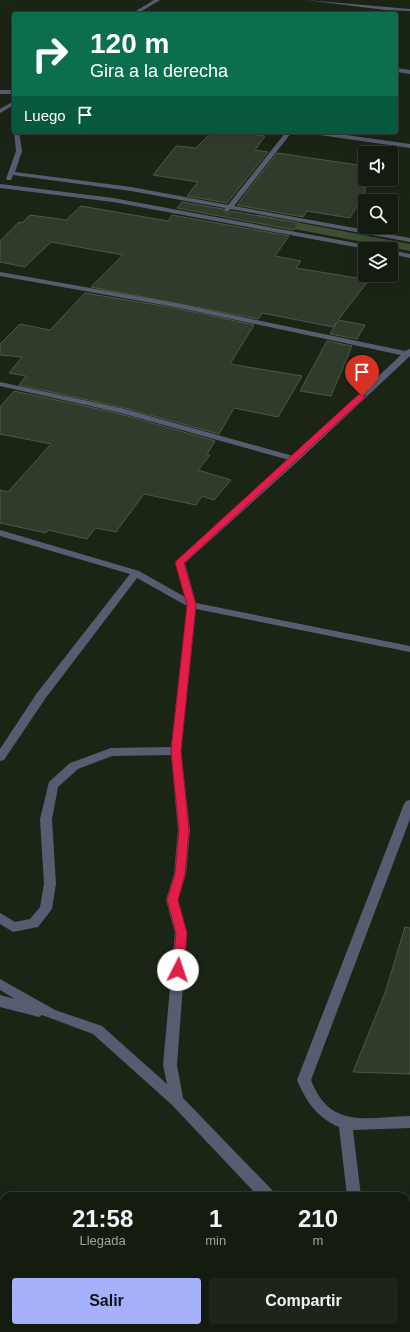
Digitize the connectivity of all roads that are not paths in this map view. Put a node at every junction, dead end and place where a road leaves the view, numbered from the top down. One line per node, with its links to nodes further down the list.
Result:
1 (158, 0): 6 (street)
2 (308, 0): 4 (street)
3 (389, 5): 4 (street)
4 (385, 9): 5 (street); 7 (street)
5 (410, 10)
6 (137, 12)
7 (383, 12)
8 (398, 70): 9 (street)
9 (410, 72)
10 (0, 92): 11 (street)
11 (12, 92)
12 (12, 104): 13 (street)
13 (0, 111)
14 (16, 134): 18 (street)
15 (287, 134): 20 (street)
16 (327, 134): 17 (street)
17 (410, 146)
18 (11, 172): 19 (street); 20 (street)
19 (3, 186): 21 (street)
20 (230, 206): 21 (street); 22 (street)
21 (219, 220): 23 (street)
22 (410, 240)
23 (358, 246)
24 (398, 253): 25 (street)
25 (410, 256)
26 (0, 274): 27 (street)
27 (408, 352): 29 (street)
28 (0, 384): 29 (street)
29 (295, 459): 32 (street)
30 (0, 533): 31 (street)
31 (136, 573): 32 (street); 35 (street)
32 (192, 605): 33 (street); 34 (street)
33 (410, 649)
34 (176, 751): 37 (street); 41 (street)
35 (0, 757)
36 (410, 804): 43 (street)
37 (0, 918)
38 (0, 984): 40 (street)
39 (0, 1001): 40 (street)
40 (51, 1014): 41 (street)
41 (177, 1101): 44 (street)
42 (410, 1122): 43 (street)
43 (345, 1123): 45 (street)
44 (264, 1192)
45 (354, 1192)

